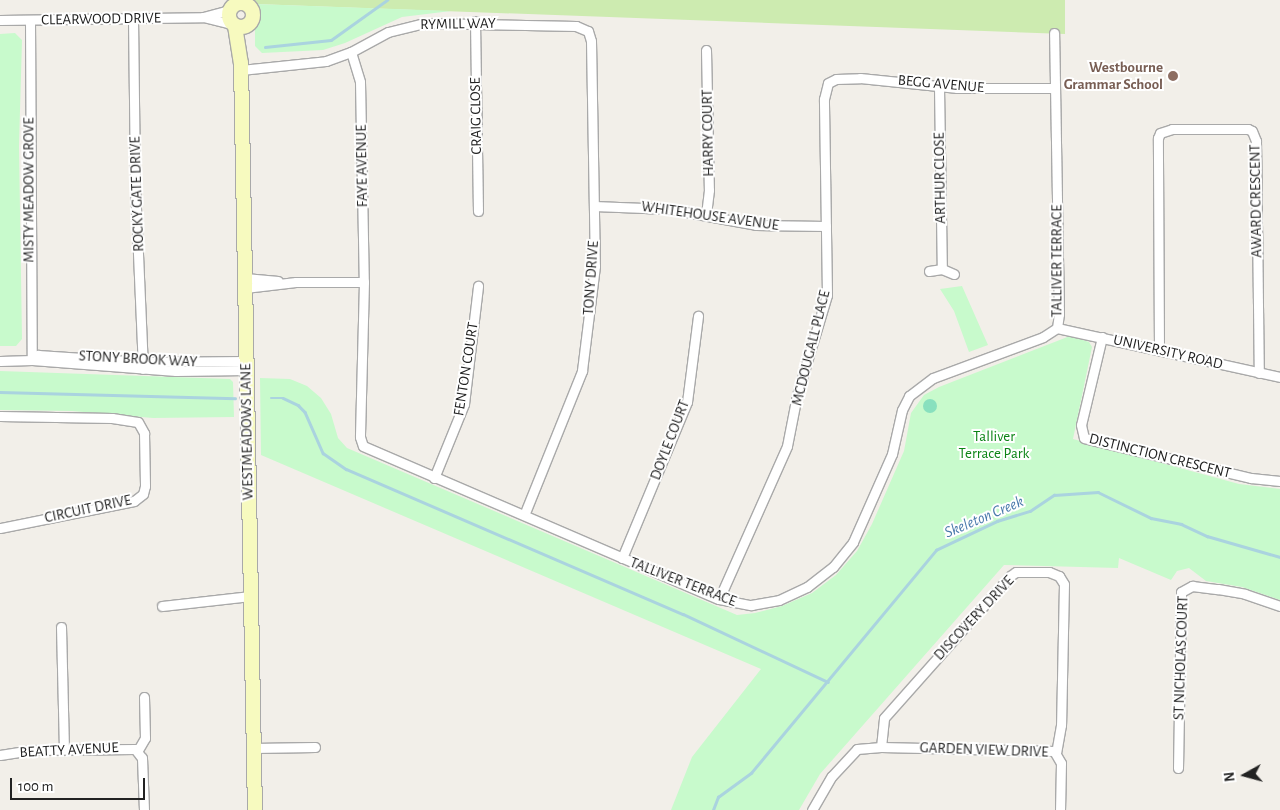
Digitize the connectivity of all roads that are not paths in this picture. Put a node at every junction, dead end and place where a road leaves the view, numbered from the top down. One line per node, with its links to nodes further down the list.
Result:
1 (250, 8): 2 (street); 2 (street); 12 (street, WESTMEADOWS LANE)
2 (233, 13): 3 (street, CLEARWOOD DRIVE); 3 (street, CLEARWOOD DRIVE); 12 (street, WESTMEADOWS LANE)
3 (203, 17): 4 (street, CLEARWOOD DRIVE)
4 (133, 18): 6 (street, CLEARWOOD DRIVE); 32 (street, ROCKY GATE DRIVE)
5 (0, 20): 6 (street, CLEARWOOD DRIVE)
6 (30, 20): 30 (street, MISTY MEADOW GROVE)
7 (475, 22): 8 (street, RYMILL WAY); 11 (street, RYMILL WAY); 17 (street, CRAIG CLOSE)
8 (588, 31): 16 (street, TONY DRIVE)
9 (1054, 33): 15 (street, TALLIVER TERRACE)
10 (706, 50): 18 (street, HARRY COURT)
11 (352, 52): 12 (street, RYMILL WAY); 23 (street, FAYE AVENUE)
12 (241, 62): 24 (street, WESTMEADOWS LANE)
13 (828, 83): 14 (street, BEGG AVENUE); 19 (street, MCDOUGALL PLACE)
14 (939, 87): 15 (street, BEGG AVENUE); 20 (street, ARTHUR CLOSE)
15 (1055, 88): 27 (street, TALLIVER TERRACE)
16 (594, 206): 18 (street, WHITEHOUSE AVENUE); 39 (street, TONY DRIVE)
17 (478, 211)
18 (706, 215): 19 (street, WHITEHOUSE AVENUE)
19 (826, 226): 43 (street, MCDOUGALL PLACE)
20 (942, 269): 21 (street); 22 (street)
21 (929, 272)
22 (954, 274)
23 (364, 282): 24 (street); 37 (street, TALLIVER TERRACE)
24 (245, 283): 33 (street, WESTMEADOWS LANE)
25 (478, 286): 37 (street, FENTON COURT)
26 (698, 316): 41 (street, DOYLE COURT)
27 (1057, 328): 28 (street, UNIVERSITY ROAD); 43 (street, TALLIVER TERRACE)
28 (1102, 337): 29 (street, UNIVERSITY ROAD); 38 (street, DISTINCTION CRESCENT)
29 (1159, 350): 34 (street, UNIVERSITY ROAD); 34 (street, AWARD CRESCENT)
30 (32, 360): 31 (street, STONY BROOK WAY); 32 (street, STONY BROOK WAY)
31 (0, 361)
32 (143, 365): 33 (street, STONY BROOK WAY)
33 (246, 366): 42 (street, WESTMEADOWS LANE)
34 (1259, 373): 35 (street, UNIVERSITY ROAD)
35 (1280, 377)
36 (0, 416): 40 (street, CIRCUIT DRIVE)
37 (434, 478): 39 (street, TALLIVER TERRACE)
38 (1280, 481)
39 (524, 515): 41 (street, TALLIVER TERRACE)
40 (0, 528)
41 (622, 558): 43 (street, TALLIVER TERRACE)
42 (250, 596): 44 (street); 50 (street, WESTMEADOWS LANE)
43 (719, 599)
44 (162, 606)
45 (1280, 606): 55 (street, ST NICHOLAS COURT)
46 (61, 627): 51 (street)
47 (144, 697): 52 (street, BEATTY AVENUE)
48 (315, 747): 50 (street)
49 (882, 747): 53 (street, GARDEN VIEW DRIVE); 53 (street, DISCOVERY DRIVE); 58 (street, GARDEN VIEW DRIVE)
50 (253, 748): 57 (street, WESTMEADOWS LANE)
51 (64, 749): 52 (street, BEATTY AVENUE); 54 (street, BEATTY AVENUE)
52 (138, 750): 56 (street, BEATTY AVENUE)
53 (1056, 752): 59 (street, GARDEN VIEW DRIVE)
54 (0, 755)
55 (1178, 768)
56 (144, 810)
57 (254, 810)
58 (812, 810)
59 (1060, 810)

